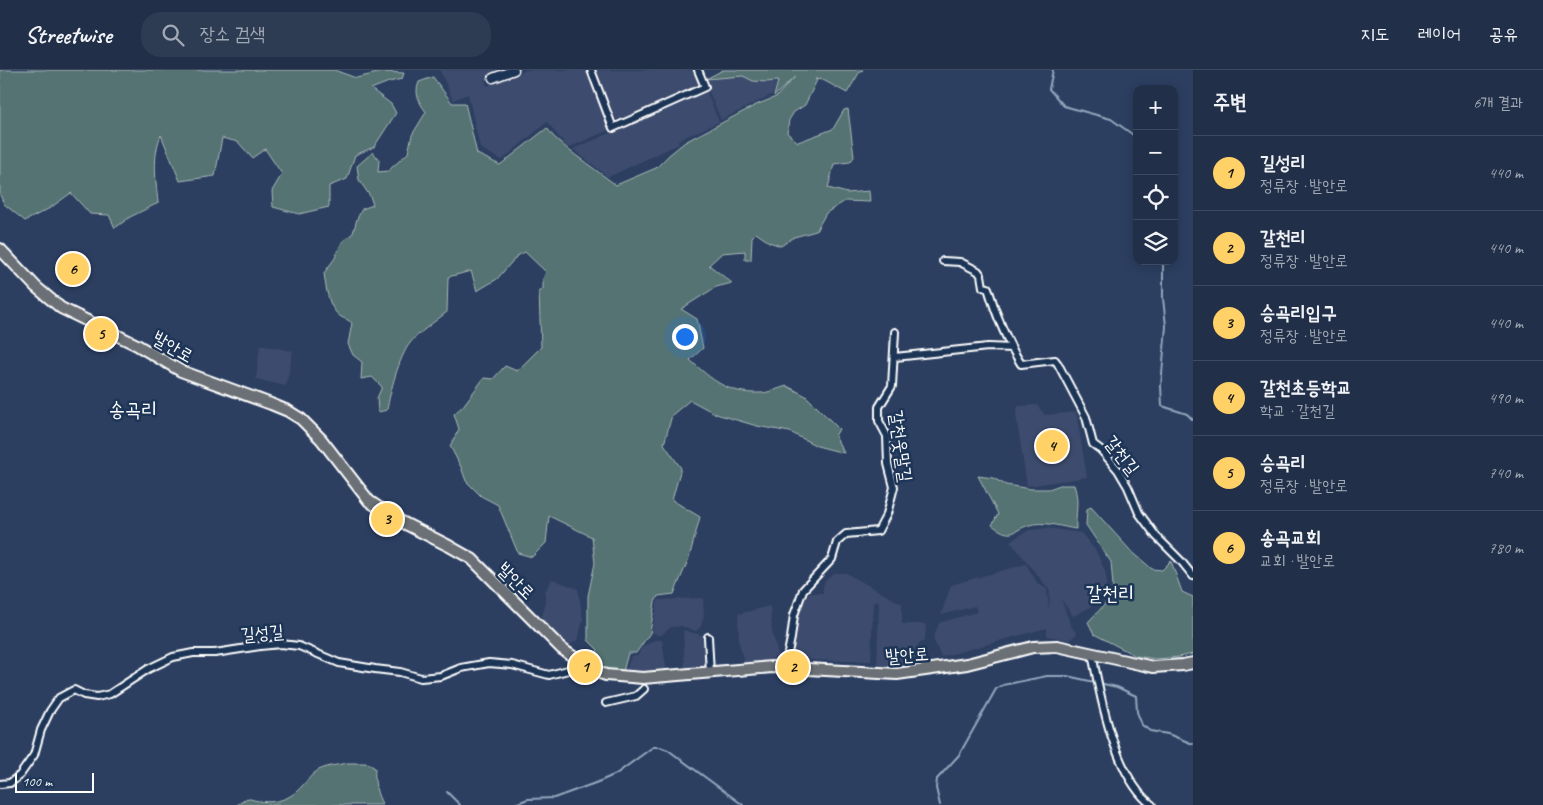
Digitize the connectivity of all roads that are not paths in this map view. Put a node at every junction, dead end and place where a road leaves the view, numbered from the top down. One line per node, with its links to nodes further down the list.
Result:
1 (514, 70): 4 (street)
2 (591, 70): 3 (street)
3 (698, 70)
4 (493, 78)
5 (0, 249): 13 (main road, 발안로)
6 (943, 261): 8 (street, 갈천길)
7 (895, 332): 9 (street, 갈천웃말길)
8 (1012, 348): 9 (street); 10 (street, 갈천길)
9 (894, 357): 15 (street, 갈천웃말길)
10 (1192, 576)
11 (708, 637): 16 (street)
12 (1092, 653): 14 (main road, 발안로); 15 (main road, 발안로); 20 (street)
13 (579, 660): 16 (main road, 발안로); 19 (street, 길성길)
14 (1193, 663)
15 (785, 668): 16 (main road, 발안로)
16 (710, 672)
17 (644, 688): 18 (street)
18 (606, 702)
19 (0, 784)
20 (1152, 805)

